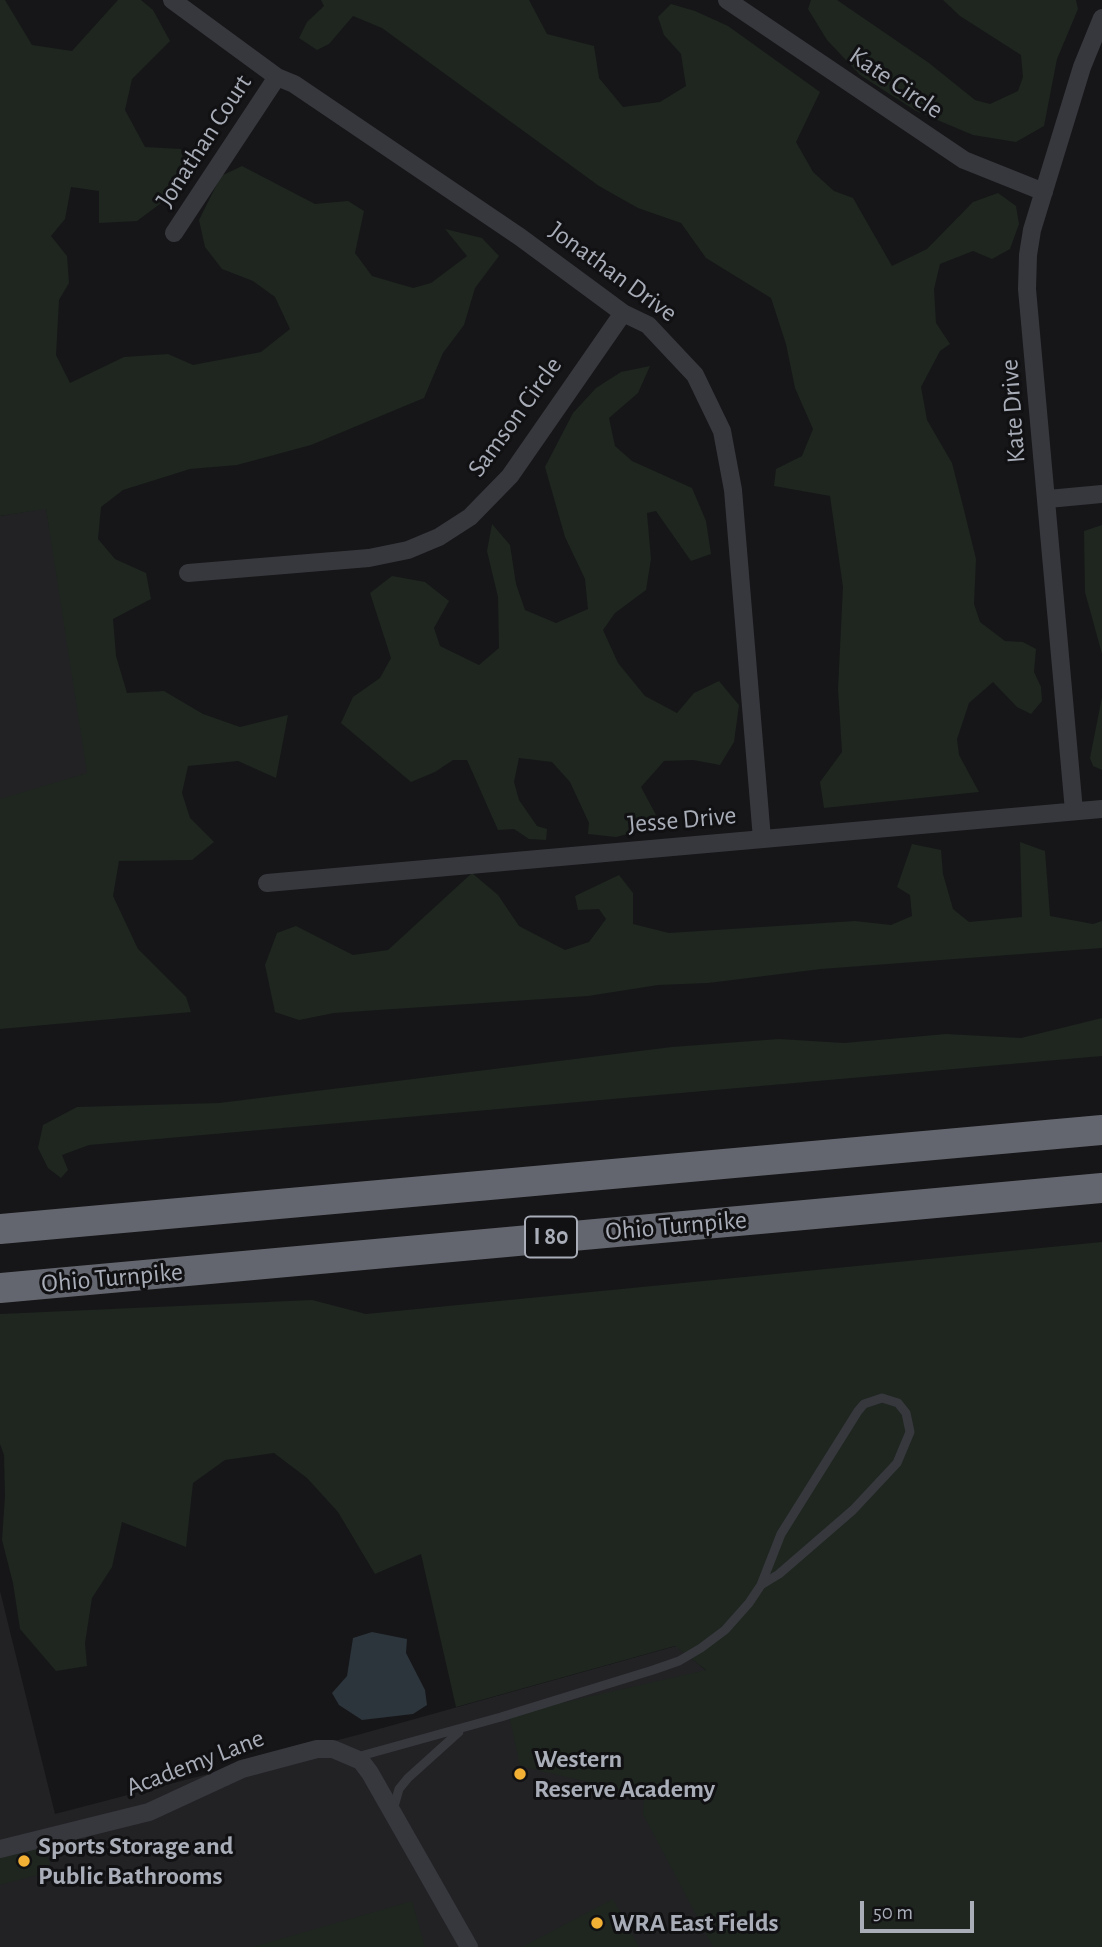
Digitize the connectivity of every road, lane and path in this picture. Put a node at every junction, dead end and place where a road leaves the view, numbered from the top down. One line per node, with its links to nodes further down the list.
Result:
1 (172, 0): 4 (street, Jonathan Drive)
2 (727, 0): 5 (street, Kate Circle)
3 (1102, 18): 5 (street, Kate Drive)
4 (277, 77): 6 (street, Jonathan Court); 7 (street, Jonathan Drive)
5 (1044, 192): 9 (street, Kate Drive)
6 (174, 233)
7 (623, 313): 10 (street, Samson Circle); 13 (street, Jonathan Drive)
8 (1102, 494): 9 (street)
9 (1048, 499): 12 (street, Kate Drive)
10 (188, 573)
11 (1102, 808): 12 (street, Jesse Drive)
12 (1074, 811): 13 (street, Jesse Drive)
13 (762, 839): 14 (street, Jesse Drive)
14 (267, 883)
15 (1102, 1130): 17 (highway, I 80)
16 (1102, 1188): 18 (highway, Ohio Turnpike / I 80)
17 (0, 1229)
18 (0, 1288)
19 (761, 1585): 19 (lane); 20 (lane)
20 (465, 1727): 21 (lane); 22 (lane)
21 (355, 1757): 22 (street); 23 (street, Academy Lane)
22 (392, 1812): 24 (street)
23 (0, 1849)
24 (469, 1947)

